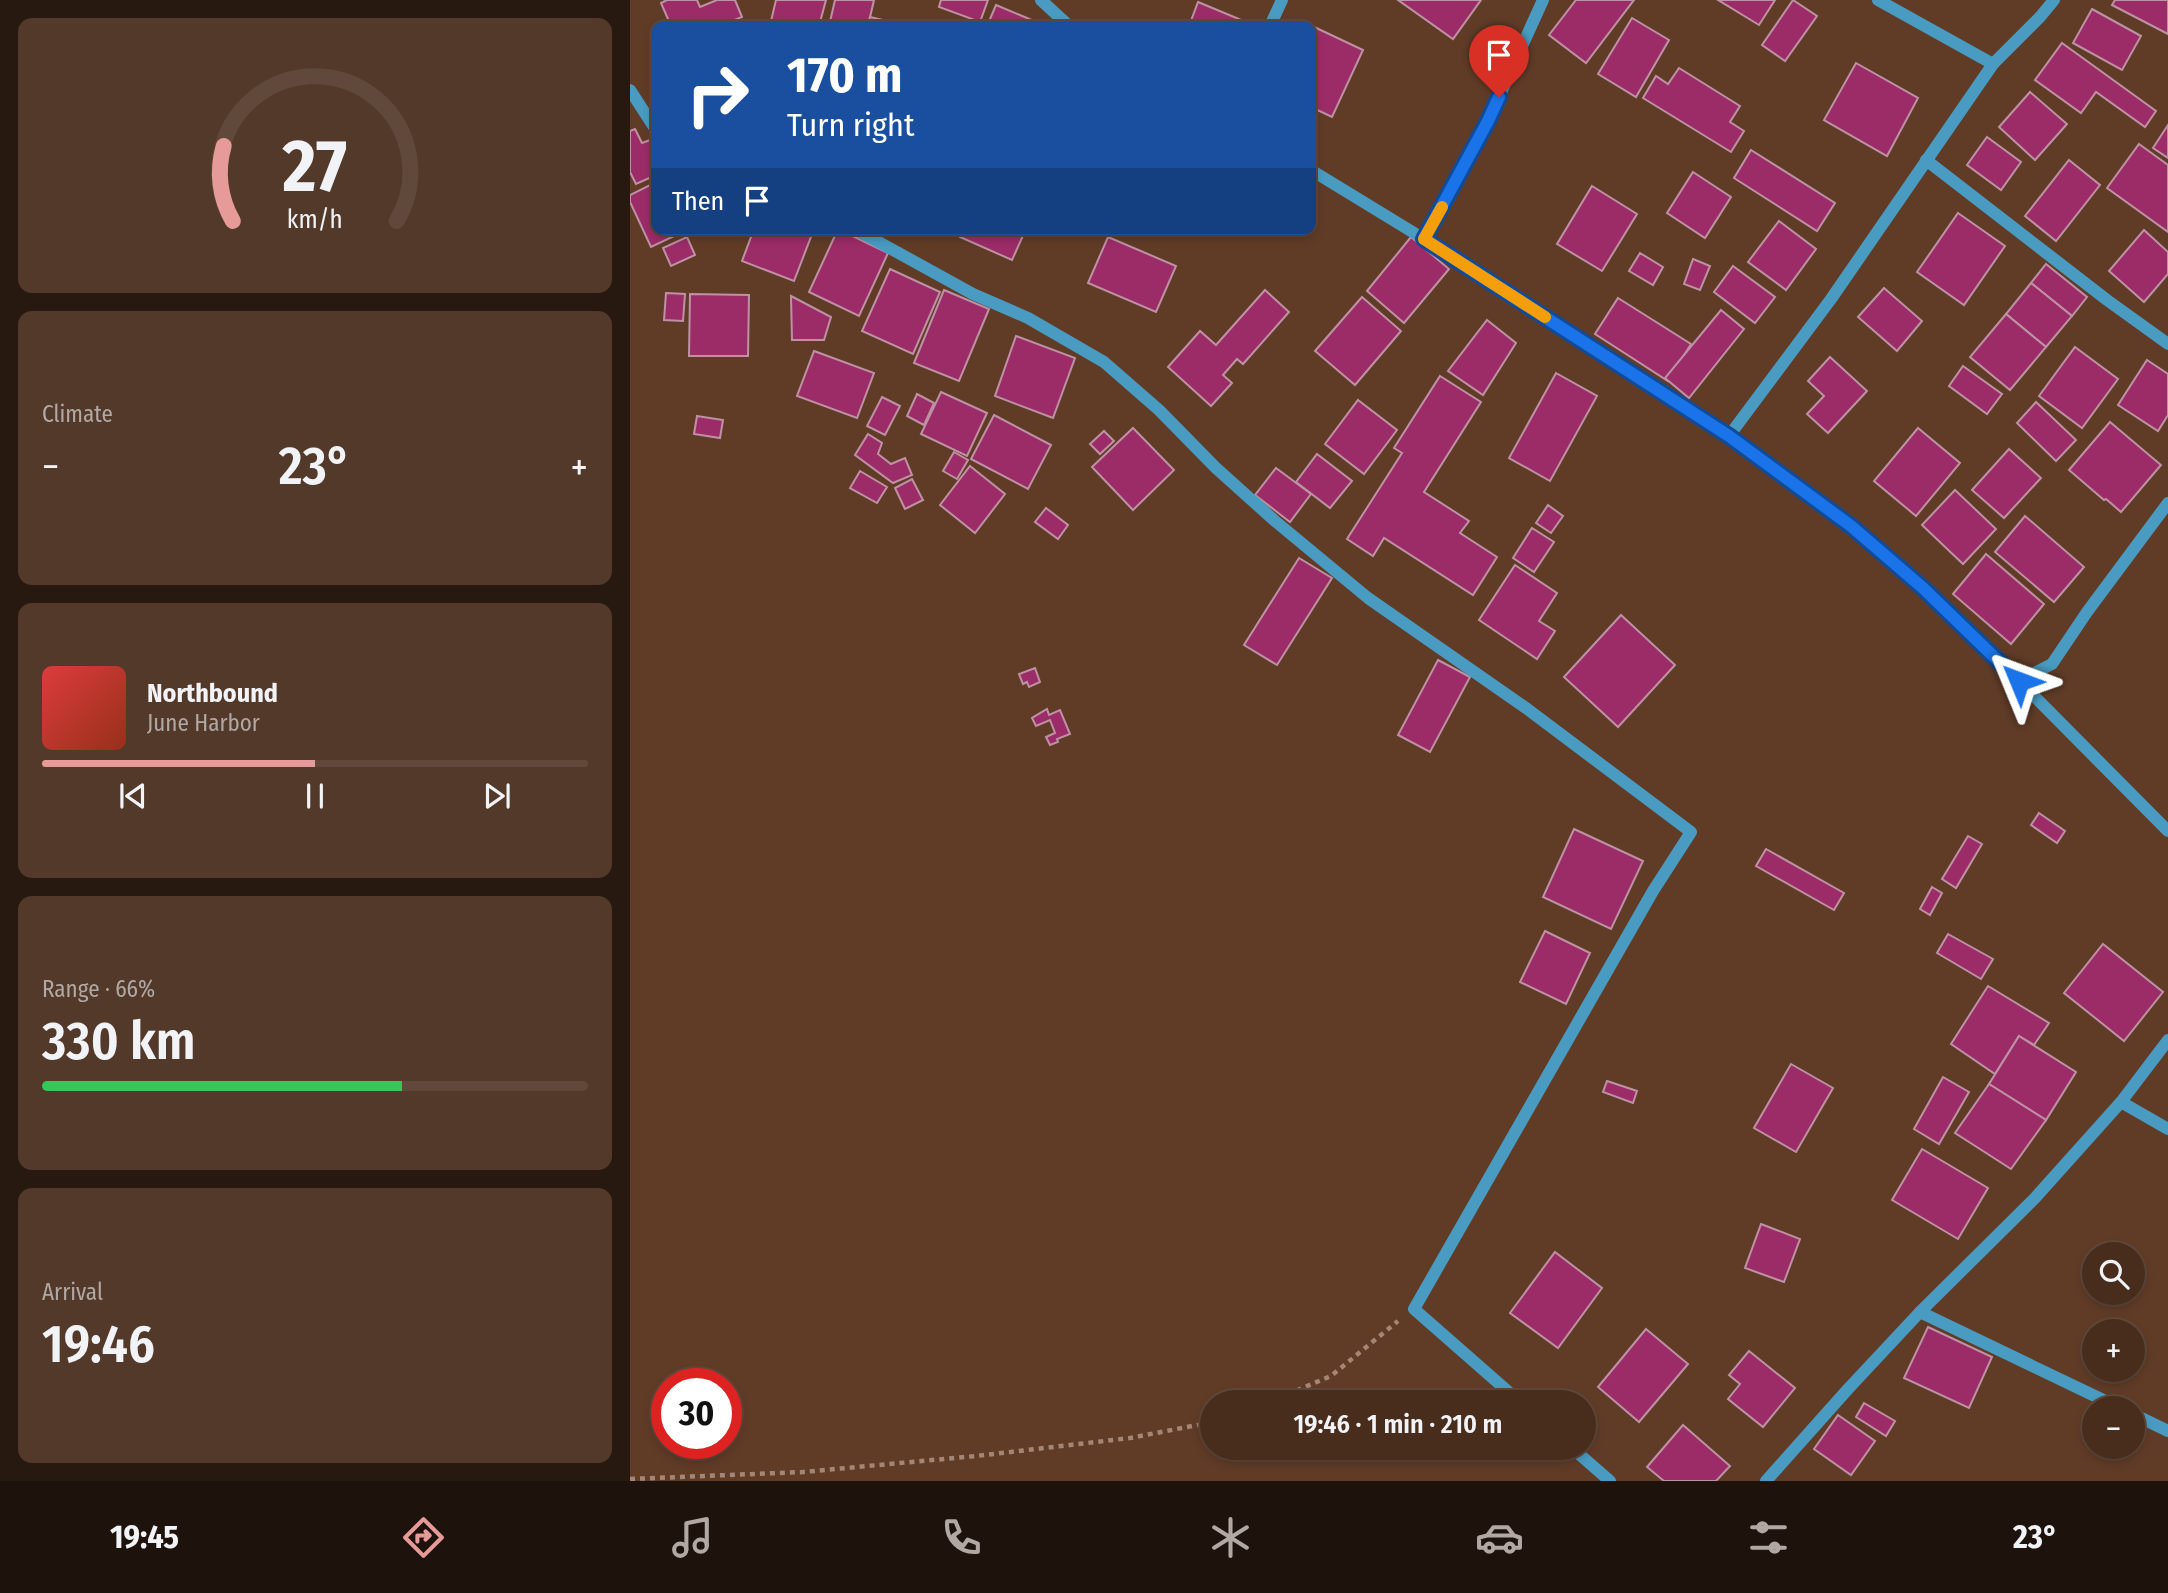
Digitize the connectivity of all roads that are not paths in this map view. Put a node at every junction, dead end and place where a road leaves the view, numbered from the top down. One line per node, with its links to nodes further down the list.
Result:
1 (1041, 0): 6 (street)
2 (1282, 0): 7 (street)
3 (1544, 0): 14 (street)
4 (1878, 0): 8 (street)
5 (2054, 0): 8 (street)
6 (1064, 21)
7 (1272, 21)
8 (1993, 64): 11 (street)
9 (630, 90): 10 (street)
10 (651, 122)
11 (1926, 160): 15 (street); 16 (street)
12 (1316, 173): 14 (street)
13 (866, 235): 24 (street)
14 (1424, 239): 16 (street)
15 (2167, 342)
16 (1729, 436): 18 (street)
17 (2168, 503): 18 (street)
18 (2019, 681): 19 (street)
19 (2168, 831)
20 (2168, 1040): 21 (street)
21 (2120, 1102): 22 (street); 23 (street)
22 (2168, 1129)
23 (1920, 1312): 25 (street); 30 (street)
24 (1506, 1390)
25 (2095, 1396)
26 (2145, 1420): 27 (street)
27 (2168, 1431)
28 (1586, 1460): 29 (street)
29 (1610, 1481)
30 (1766, 1481)

